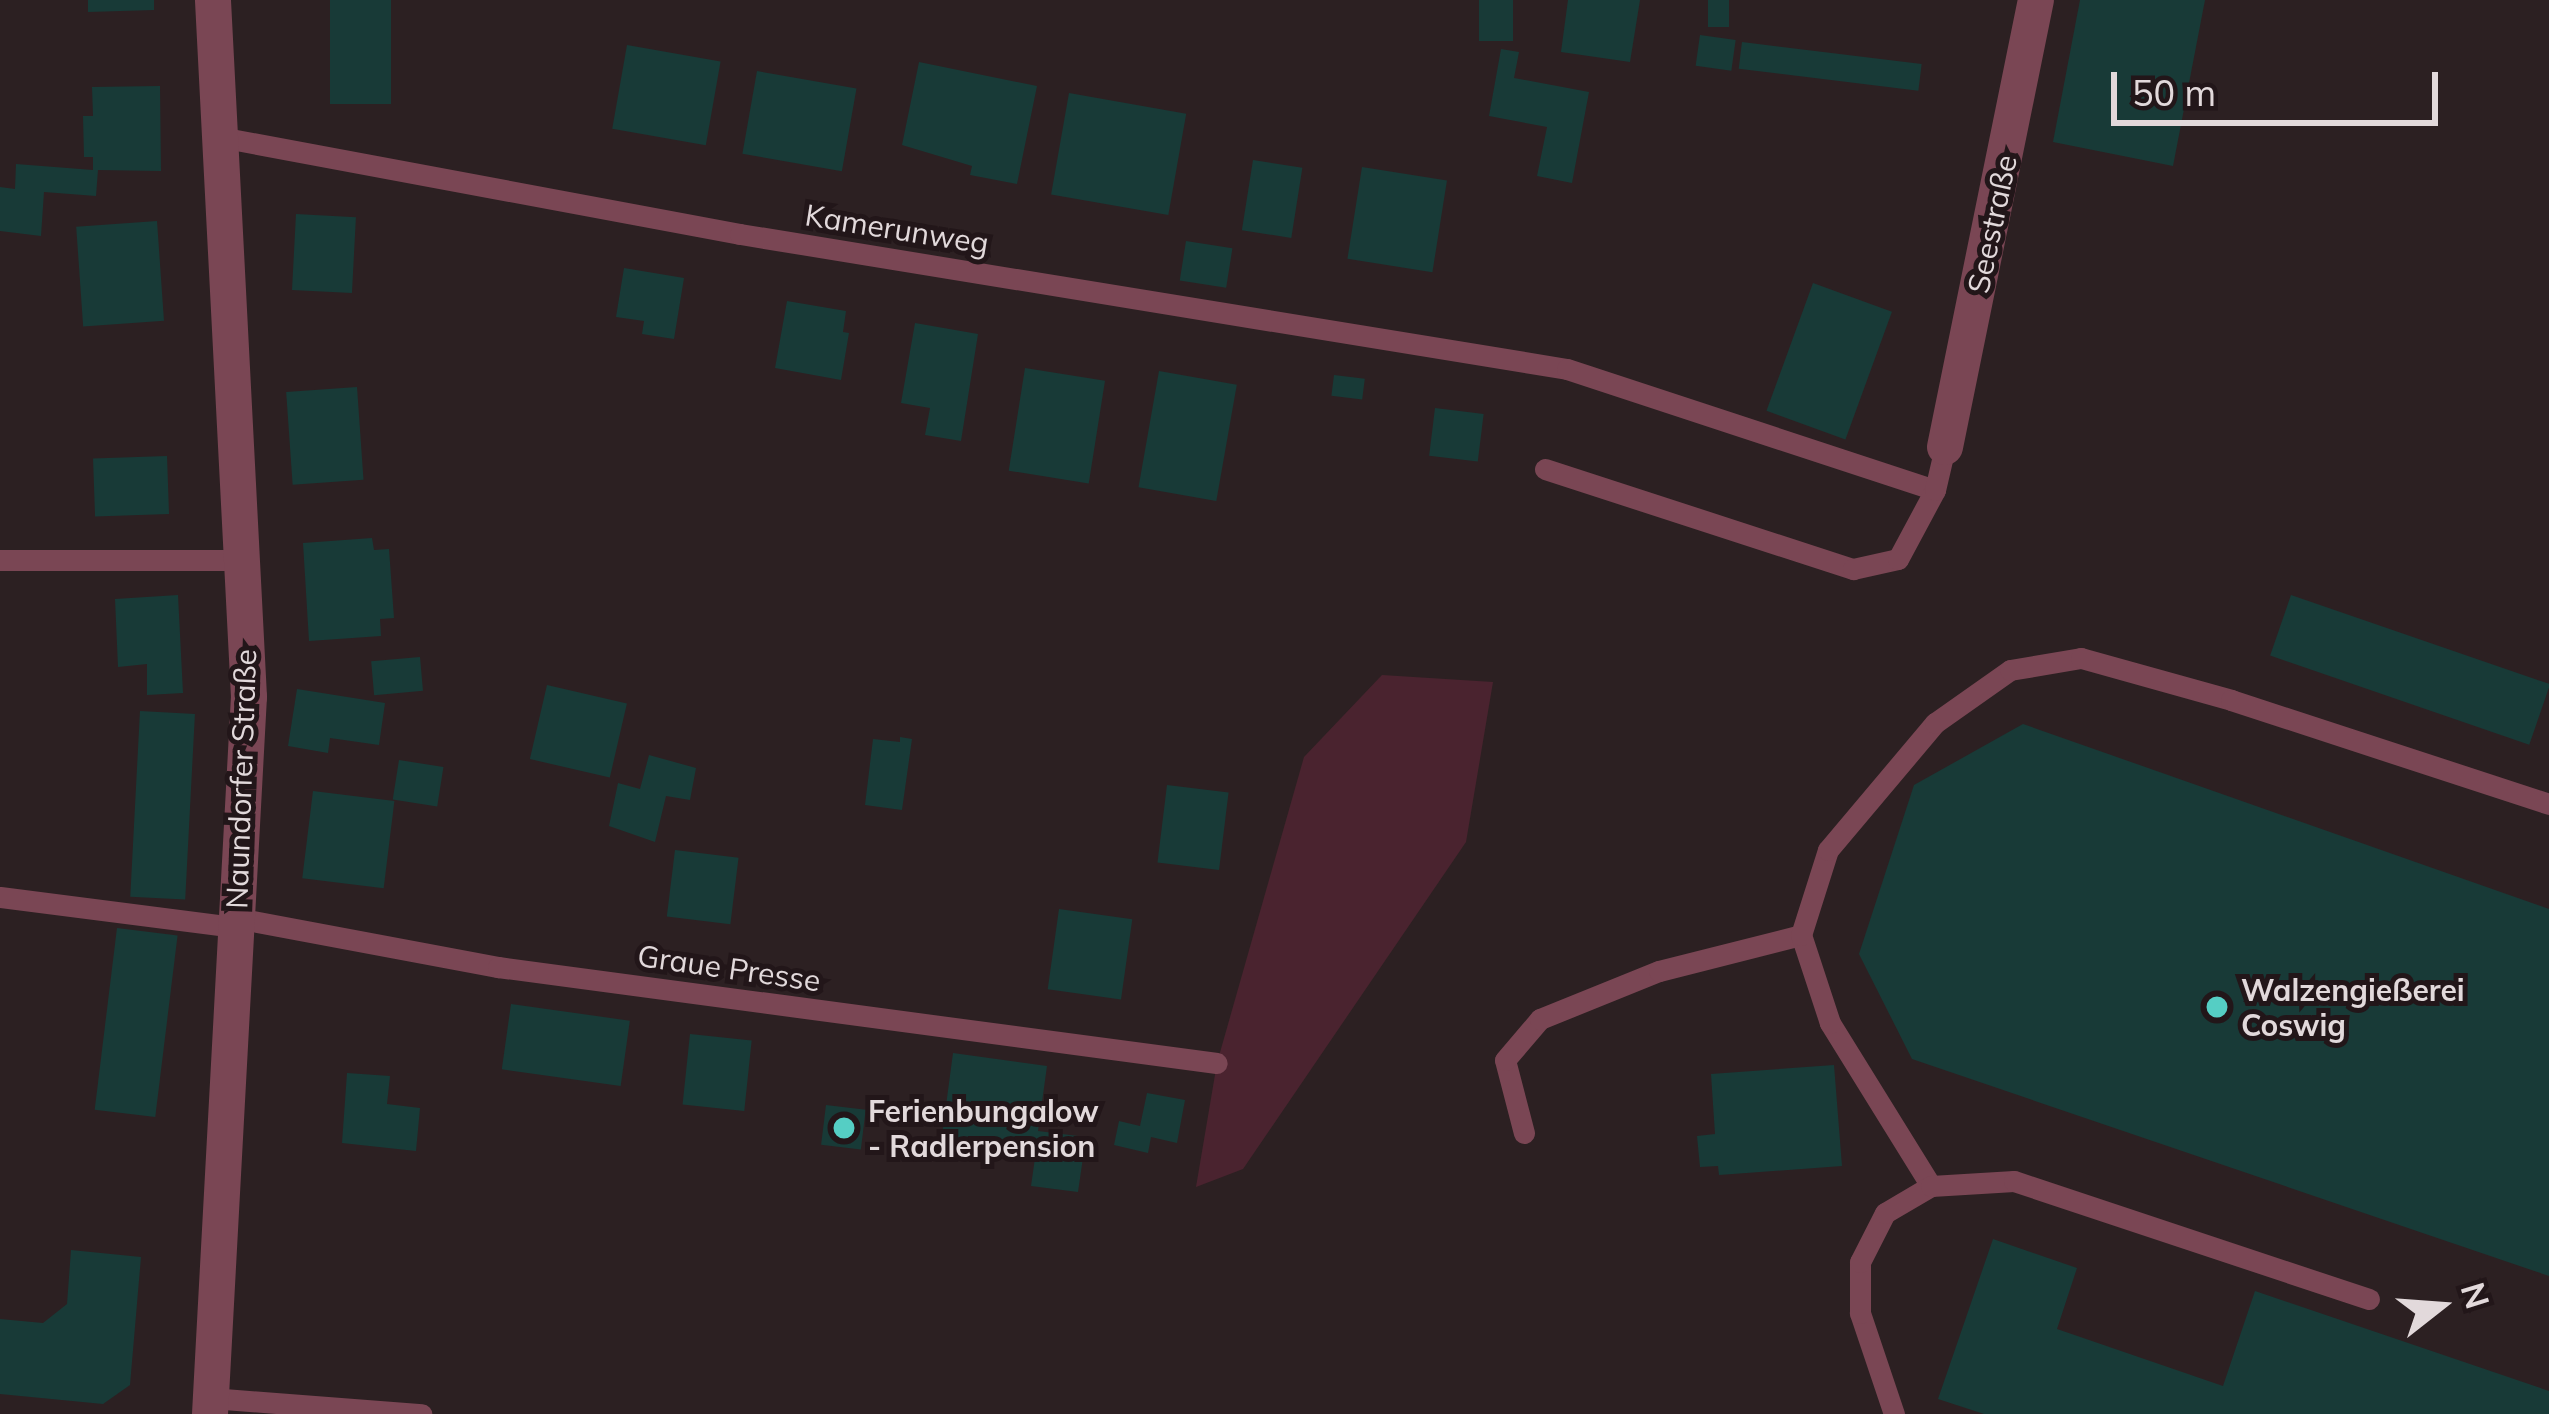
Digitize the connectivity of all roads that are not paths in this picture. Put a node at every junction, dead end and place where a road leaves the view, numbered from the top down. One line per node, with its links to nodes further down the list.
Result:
1 (213, 0): 3 (street, Naundorfer Straße)
2 (2036, 0): 4 (street, Seestraße)
3 (220, 137): 6 (lane, Kamerunweg); 8 (street, Naundorfer Straße)
4 (1945, 447): 6 (lane)
5 (1545, 469): 6 (lane)
6 (1935, 490)
7 (0, 560): 8 (lane)
8 (242, 560): 11 (street, Naundorfer Straße)
9 (2549, 804): 12 (lane)
10 (0, 897): 11 (lane, Graue Presse)
11 (236, 922): 13 (lane, Graue Presse); 17 (street, Naundorfer Straße)
12 (1801, 935): 14 (lane); 15 (lane)
13 (1216, 1064)
14 (1524, 1133)
15 (1930, 1186): 16 (lane); 19 (lane)
16 (2369, 1299)
17 (211, 1406): 18 (lane)
18 (421, 1414)
19 (1894, 1414)

